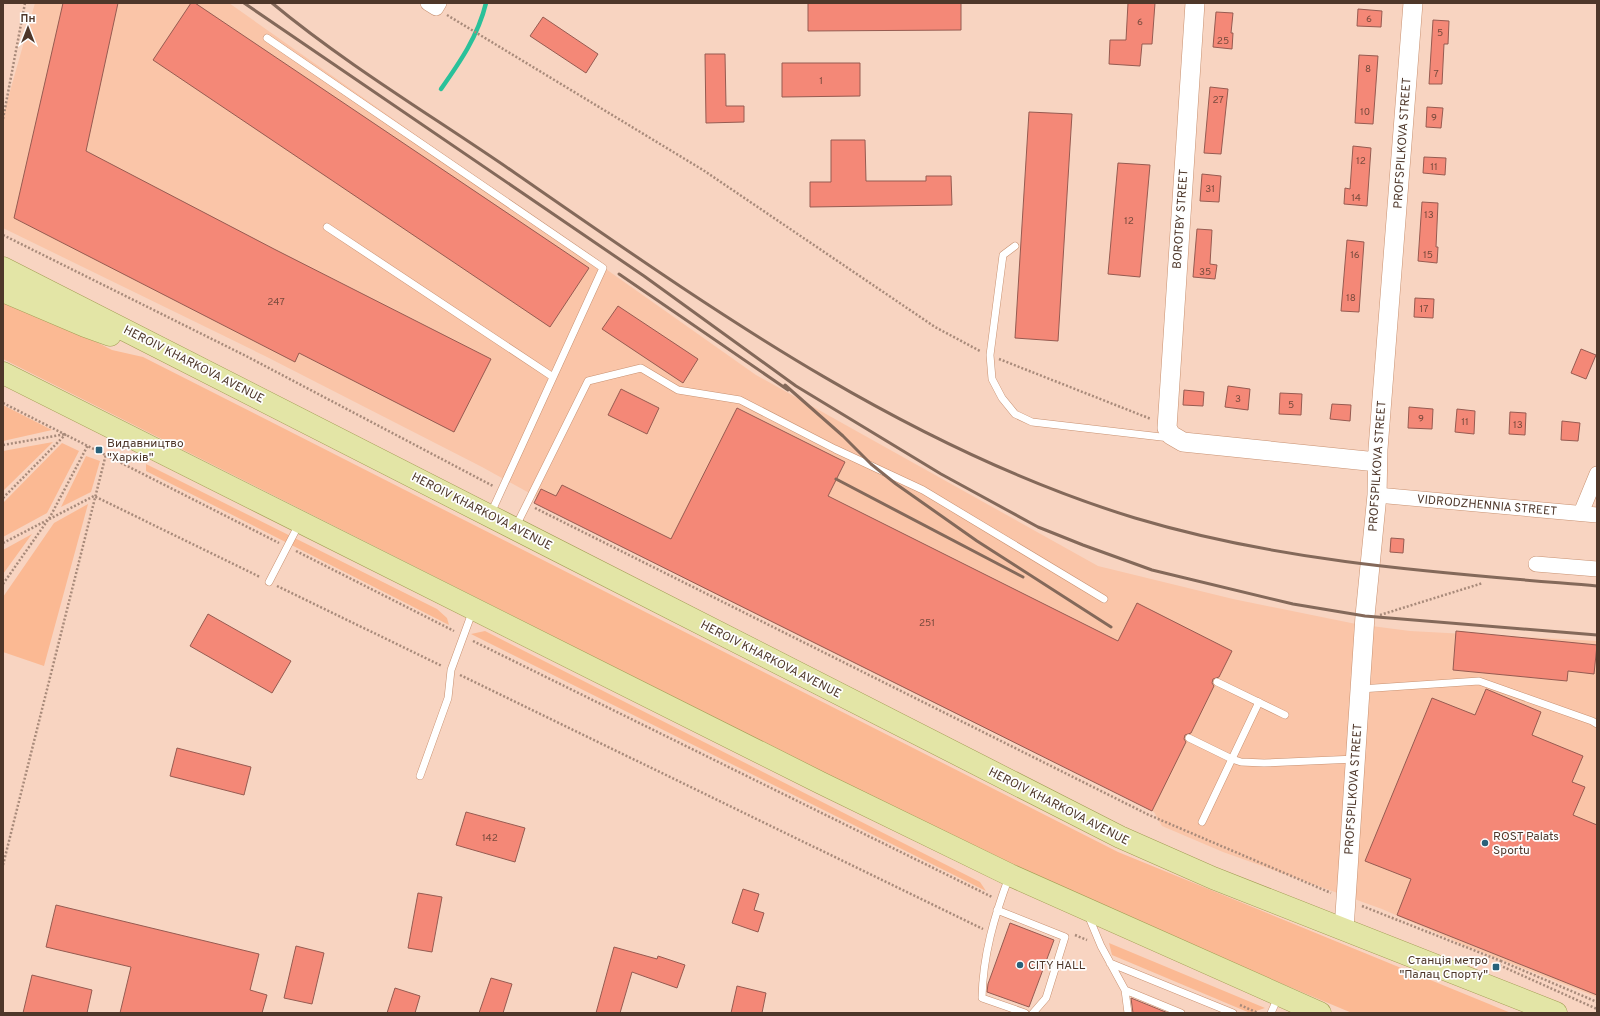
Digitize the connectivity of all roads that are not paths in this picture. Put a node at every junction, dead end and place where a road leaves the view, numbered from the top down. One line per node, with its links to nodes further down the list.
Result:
1 (1195, 3): 14 (street, BOROTBY STREET)
2 (1413, 3): 15 (street, PROFSPILKOVA STREET)
3 (267, 38): 11 (lane)
4 (327, 227): 11 (lane)
5 (1015, 246): 14 (lane)
6 (3, 268): 9 (main road, HEROIV KHARKOVA AVENUE)
7 (3, 279): 9 (main road)
8 (3, 291): 9 (main road)
9 (141, 338): 19 (main road, HEROIV KHARKOVA AVENUE)
10 (3, 374): 13 (main road)
11 (553, 377): 19 (lane)
12 (3, 381): 13 (main road)
13 (36, 390): 21 (main road)
14 (1171, 431): 15 (street)
15 (1377, 462): 17 (street, PROFSPILKOVA STREET)
16 (1597, 474): 18 (street)
17 (1377, 495): 18 (street, VIDRODZHENNIA STREET); 29 (street, PROFSPILKOVA STREET)
18 (1582, 513): 20 (street, VIDRODZHENNIA STREET)
19 (490, 515): 22 (main road, HEROIV KHARKOVA AVENUE)
20 (1597, 515)
21 (300, 522): 25 (lane); 27 (main road)
22 (515, 528): 26 (lane); 41 (main road, HEROIV KHARKOVA AVENUE)
23 (1536, 564): 24 (street)
24 (1597, 568)
25 (269, 582)
26 (1104, 599)
27 (474, 608): 36 (lane); 38 (main road)
28 (1217, 682): 30 (lane)
29 (1360, 689): 32 (lane); 35 (street, PROFSPILKOVA STREET)
30 (1259, 702): 31 (lane); 34 (lane)
31 (1285, 715)
32 (1597, 724)
33 (1189, 738): 34 (lane)
34 (1232, 759): 35 (lane); 37 (lane)
35 (1356, 759): 41 (street, PROFSPILKOVA STREET)
36 (420, 776)
37 (1202, 822)
38 (1010, 875): 39 (lane); 40 (main road)
39 (997, 910): 45 (lane); 46 (lane)
40 (1087, 911): 42 (lane); 44 (main road)
41 (1344, 929): 51 (main road, HEROIV KHARKOVA AVENUE)
42 (1110, 963): 43 (lane); 49 (lane)
43 (1125, 990): 47 (lane); 48 (lane)
44 (1275, 1004): 50 (main road)
45 (1025, 1013)
46 (1033, 1013)
47 (1128, 1013)
48 (1181, 1013)
49 (1233, 1013)
50 (1320, 1013)
51 (1556, 1013)

